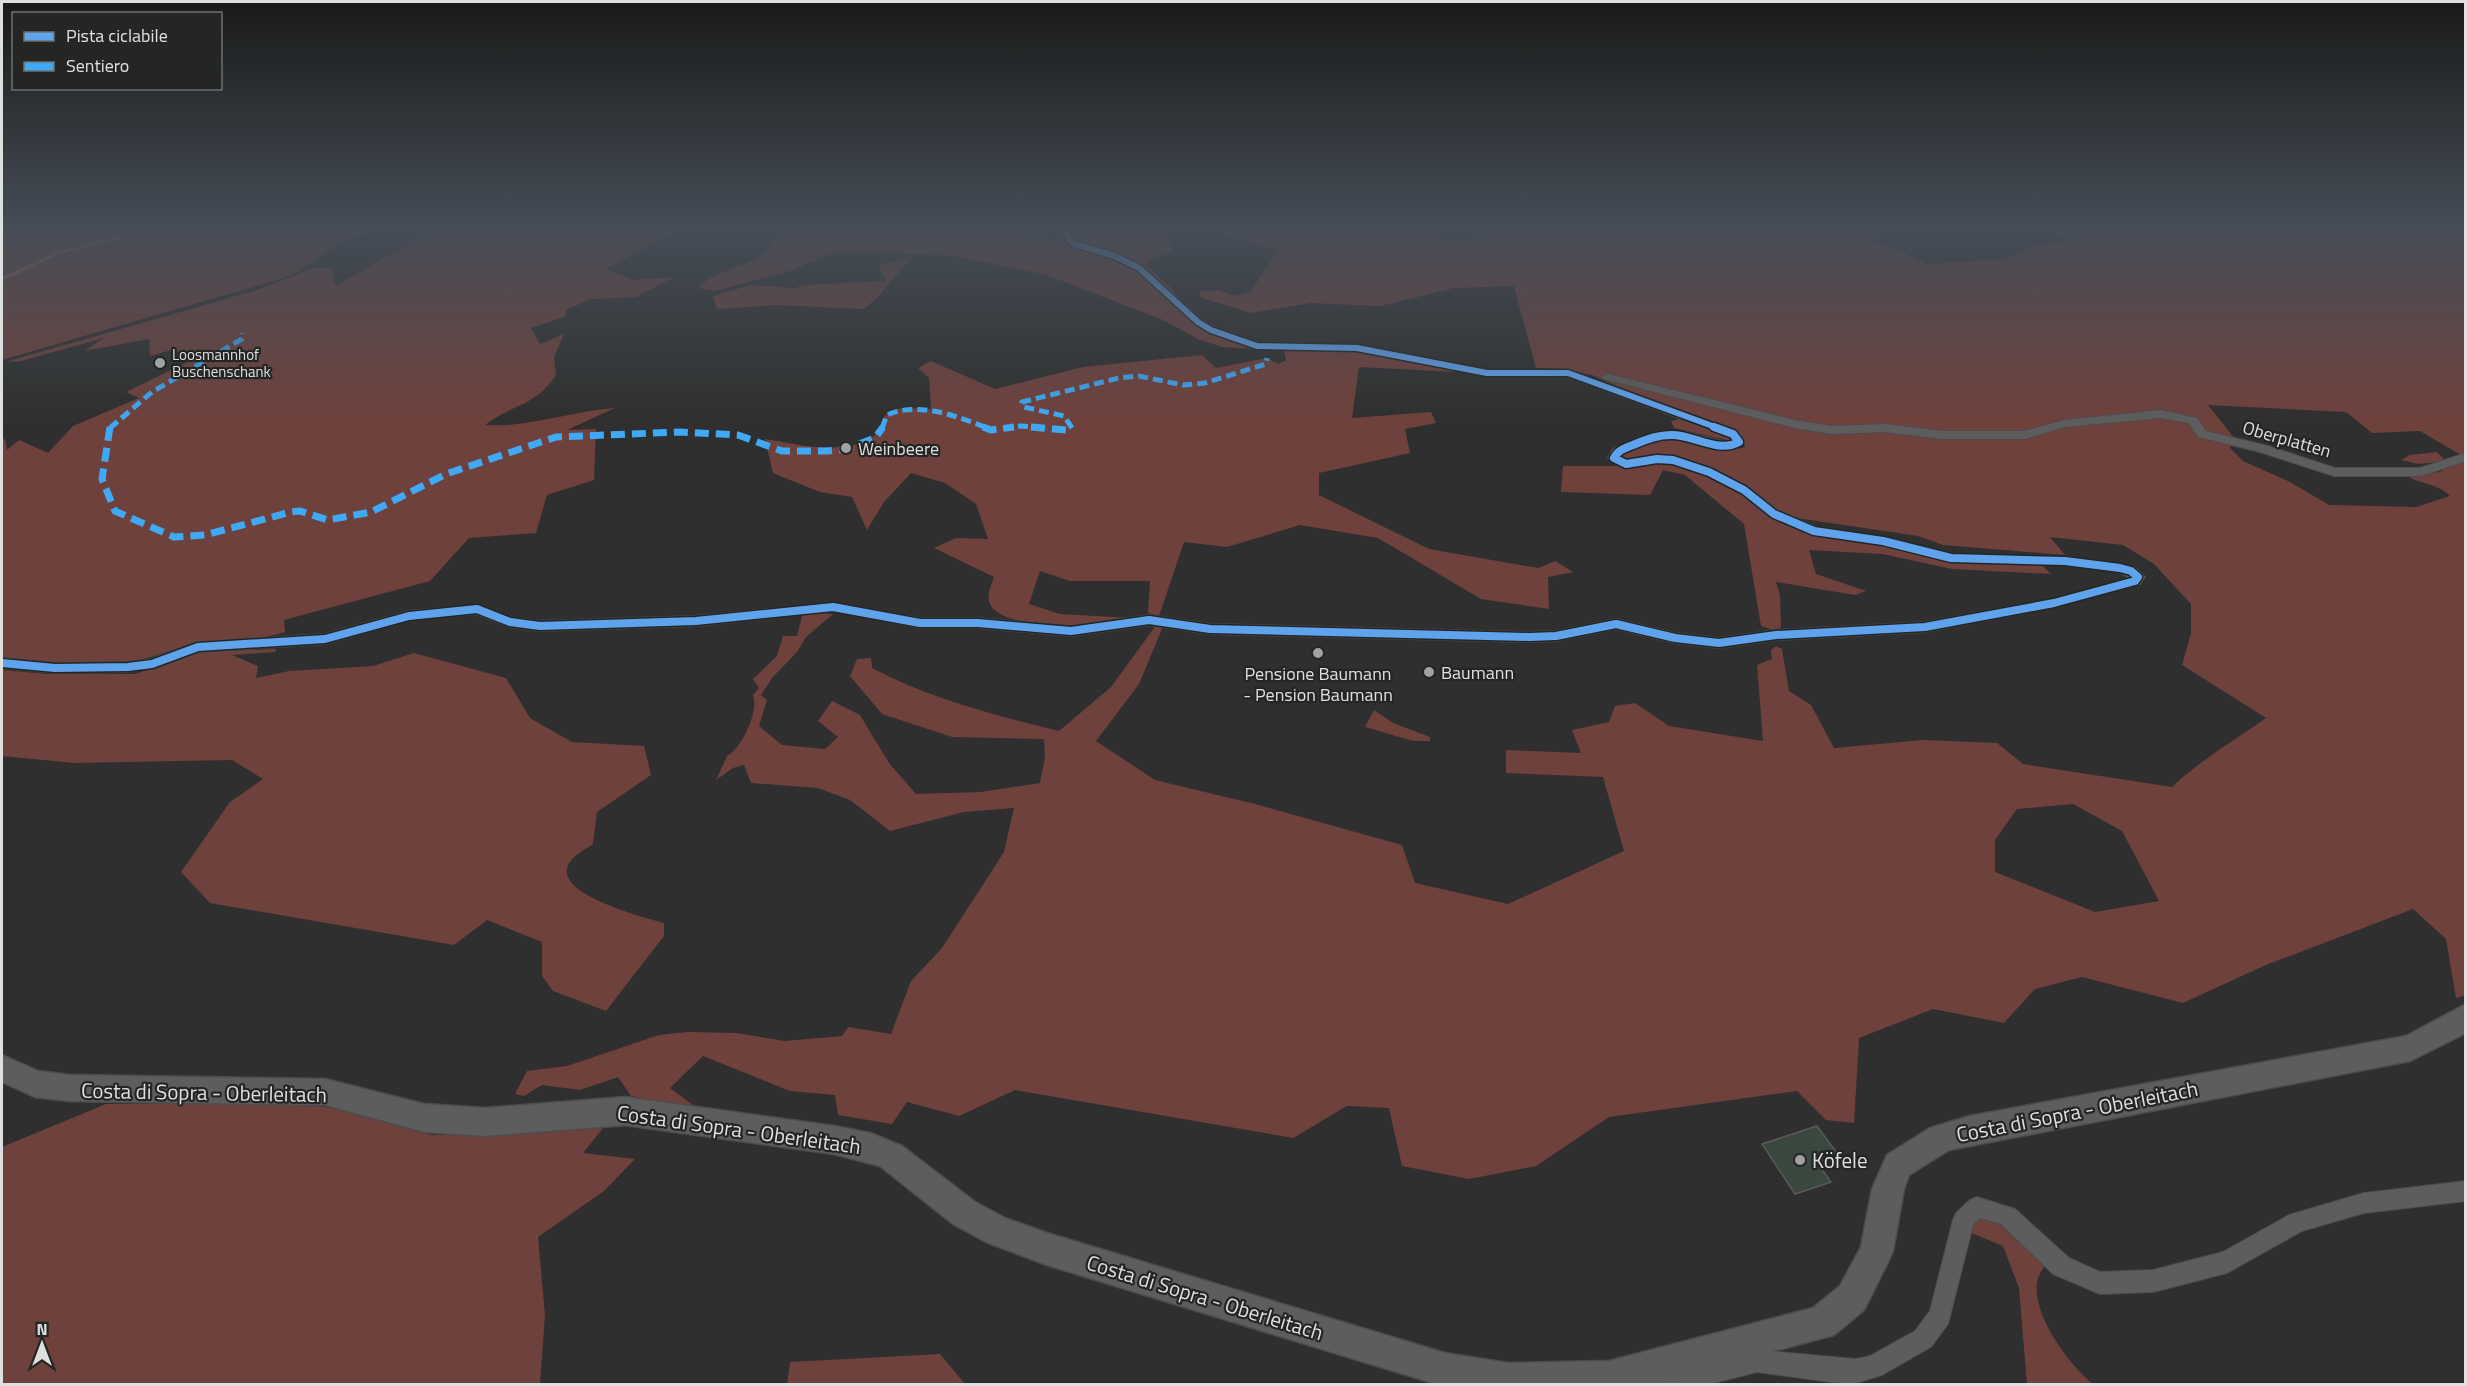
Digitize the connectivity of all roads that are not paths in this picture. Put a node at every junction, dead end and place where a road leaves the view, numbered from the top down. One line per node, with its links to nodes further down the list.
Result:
1 (1166, 292): 2 (street)
2 (1578, 375): 3 (street, Oberplatten); 4 (street)
3 (2466, 457)
4 (2, 663)
5 (2466, 1016): 8 (main road, Costa di Sopra - Oberleitach)
6 (2, 1068): 8 (main road, Costa di Sopra - Oberleitach)
7 (2466, 1191): 9 (street)
8 (1509, 1382)
9 (1667, 1384)

